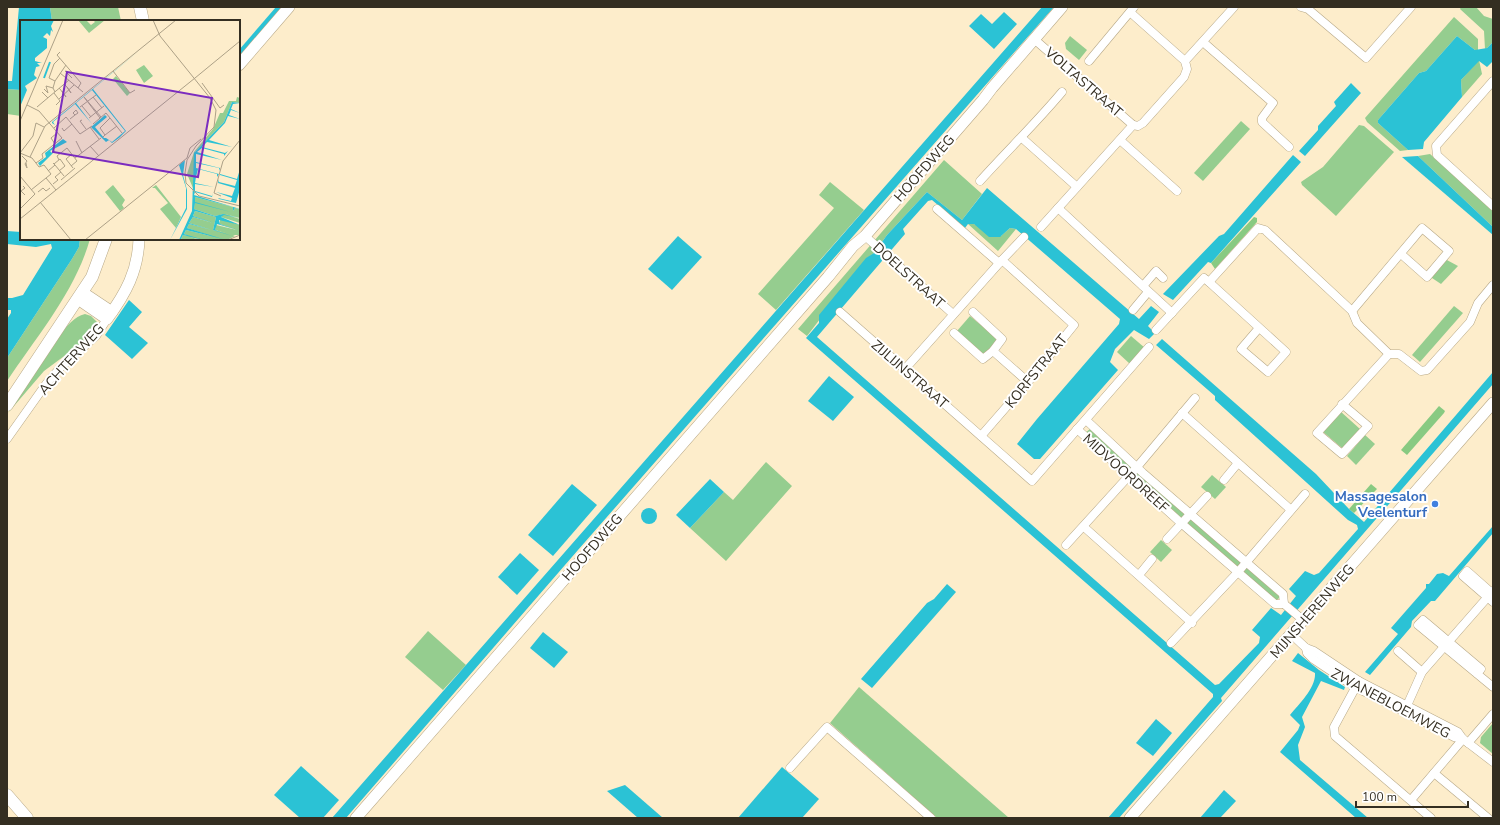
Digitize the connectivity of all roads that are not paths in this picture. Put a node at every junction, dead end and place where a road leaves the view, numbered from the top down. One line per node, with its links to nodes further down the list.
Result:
1 (140, 7): 9 (main road)
2 (288, 7): 14 (main road)
3 (1062, 7): 10 (main road, HOOFDWEG)
4 (1071, 7): 10 (main road, HOOFDWEG)
5 (1234, 7): 11 (street)
6 (1411, 7): 7 (street)
7 (1306, 8)
8 (1133, 10): 12 (street); 13 (street)
9 (143, 20)
10 (1037, 41): 17 (street, VOLTASTRAAT); 28 (main road, HOOFDWEG)
11 (1203, 42): 13 (street); 20 (street)
12 (1089, 61)
13 (1185, 61): 17 (street)
14 (240, 64)
15 (1492, 83): 24 (street)
16 (1062, 92): 18 (street)
17 (1133, 125): 19 (street)
18 (1022, 138): 21 (street); 22 (street)
19 (1120, 140): 22 (street); 23 (street)
20 (1289, 147)
21 (980, 181)
22 (1077, 187): 25 (street)
23 (1177, 191)
24 (1492, 201)
25 (1058, 208): 27 (street); 37 (street)
26 (937, 209): 33 (street, KORFSTRAAT)
27 (1041, 227)
28 (865, 236): 44 (street, DOELSTRAAT); 101 (main road, HOOFDWEG)
29 (1024, 237): 33 (street)
30 (106, 240): 38 (main road)
31 (139, 240): 45 (main road, ACHTERWEG)
32 (1401, 254): 32 (street); 42 (street)
33 (1001, 262): 44 (street); 53 (street, KORFSTRAAT)
34 (1163, 278): 37 (street)
35 (1208, 282): 42 (street); 43 (street); 46 (street)
36 (1493, 285): 51 (street)
37 (1146, 289): 39 (street); 43 (street)
38 (80, 296): 45 (main road, ACHTERWEG); 57 (main road)
39 (1132, 310)
40 (840, 312): 52 (street, ZIJLIJNSTRAAT)
41 (973, 312): 50 (street)
42 (1352, 312): 51 (street)
43 (1172, 313): 47 (street)
44 (953, 314): 52 (street)
45 (110, 316): 62 (street, ACHTERWEG)
46 (1259, 328): 46 (street)
47 (1156, 330)
48 (954, 333): 50 (street)
49 (1149, 348): 59 (street)
50 (993, 351): 53 (street)
51 (1389, 354): 56 (street)
52 (905, 369): 61 (street, ZIJLIJNSTRAAT)
53 (1028, 382): 61 (street, KORFSTRAAT)
54 (1195, 398): 58 (street)
55 (1493, 403): 81 (main road, MIJNSHERENWEG)
56 (1342, 404): 56 (street)
57 (7, 405)
58 (1182, 413): 63 (street); 64 (street)
59 (1086, 420): 60 (street, MIDVOORDREEF); 64 (street, MIDVOORDREEF)
60 (1077, 429): 61 (street, ZIJLIJNSTRAAT); 65 (street, MIDVOORDREEF)
61 (981, 436)
62 (7, 439)
63 (1238, 463): 66 (street); 69 (street)
64 (1137, 467): 65 (street); 70 (street, MIDVOORDREEF)
65 (1128, 476): 71 (street, MIDVOORDREEF); 72 (street)
66 (1224, 480)
67 (1304, 494): 69 (street)
68 (1207, 496): 70 (street, MIDVOORDREEF)
69 (1290, 509): 76 (street)
70 (1191, 514): 71 (street, MIDVOORDREEF); 76 (street, MIDVOORDREEF)
71 (1181, 524): 73 (street, MIDVOORDREEF); 77 (street, MIDVOORDREEF)
72 (1084, 527): 74 (street); 78 (street)
73 (1167, 539)
74 (1066, 545)
75 (1152, 559): 78 (street)
76 (1247, 561): 77 (street); 80 (street, MIDVOORDREEF)
77 (1238, 572): 80 (street, MIDVOORDREEF); 82 (street)
78 (1139, 575): 82 (street)
79 (1492, 595): 85 (street)
80 (1285, 604): 81 (street, MIDVOORDREEF)
81 (1301, 618): 83 (main road, MIJNSHERENWEG)
82 (1192, 623): 84 (street)
83 (1291, 634): 88 (street, ZWANEBLOEMWEG); 103 (main road, MIJNSHERENWEG)
84 (1171, 643)
85 (1446, 644): 87 (street); 89 (street)
86 (1398, 651): 87 (street)
87 (1422, 672): 90 (street)
88 (1357, 684): 90 (street, ZWANEBLOEMWEG); 97 (street)
89 (1493, 687)
90 (1406, 708): 92 (street, ZWANEBLOEMWEG)
91 (1493, 714): 92 (street)
92 (1465, 741): 93 (street, ZWANEBLOEMWEG); 95 (street)
93 (1493, 762)
94 (790, 768): 102 (street)
95 (1434, 773): 97 (street); 105 (street)
96 (7, 795): 100 (main road)
97 (1411, 800): 104 (street)
98 (7, 805): 99 (main road)
99 (22, 818)
100 (28, 818)
101 (356, 818)
102 (931, 818)
103 (1130, 818)
104 (1431, 818)
105 (1488, 818)

